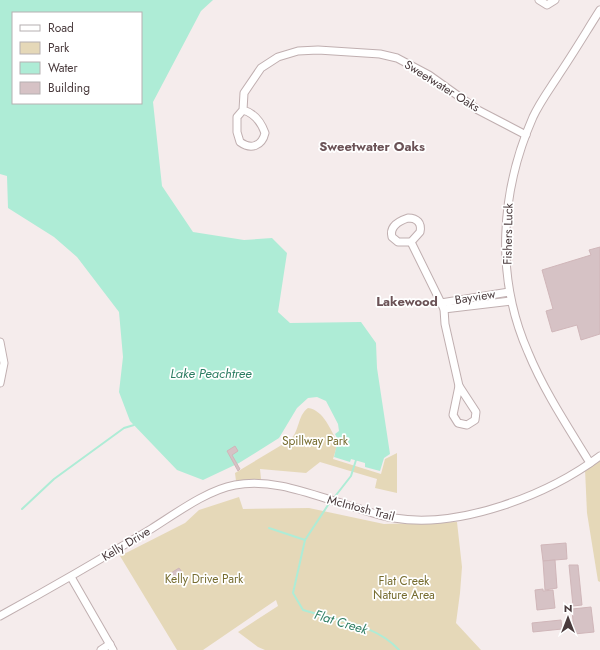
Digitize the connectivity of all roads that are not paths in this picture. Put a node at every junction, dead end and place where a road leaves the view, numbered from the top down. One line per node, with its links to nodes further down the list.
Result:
1 (539, 0): 2 (street)
2 (555, 0)
3 (600, 10): 5 (street, Fishers Luck)
4 (243, 110): 4 (street, Sweetwater Oaks); 5 (street, Sweetwater Oaks)
5 (526, 135): 7 (street, Fishers Luck)
6 (411, 242): 9 (street)
7 (509, 292): 8 (street, Fishers Luck); 9 (street, Bayview)
8 (511, 300): 9 (street, Bayview); 14 (street, Fishers Luck)
9 (443, 306): 12 (street)
10 (0, 342): 11 (street)
11 (0, 383)
12 (459, 386): 12 (street)
13 (600, 456): 14 (street, McIntosh Trail)
14 (590, 463): 15 (street, McIntosh Trail)
15 (254, 483): 16 (street, Kelly Drive)
16 (71, 577): 17 (street, Kelly Drive); 18 (street)
17 (0, 616)
18 (112, 647): 19 (street)
19 (101, 650)

